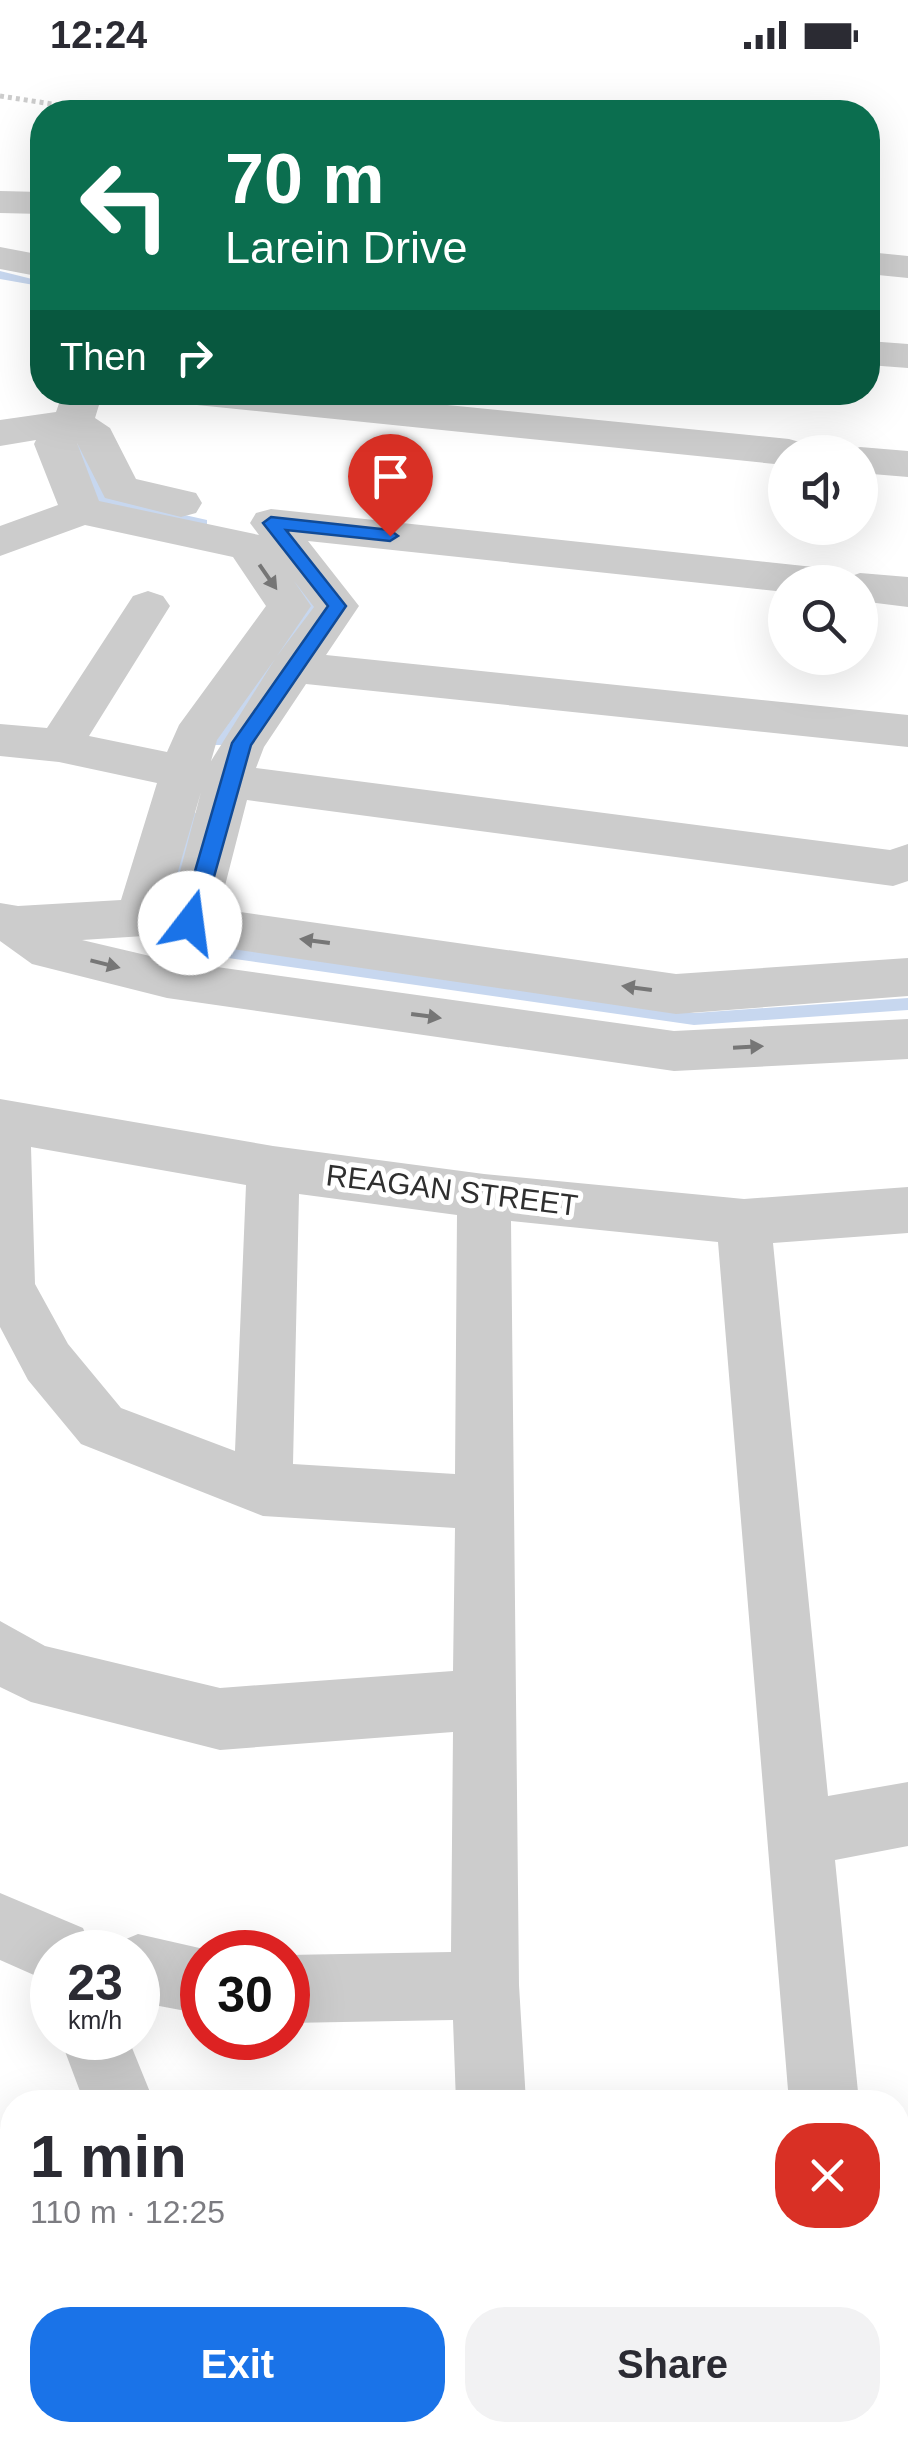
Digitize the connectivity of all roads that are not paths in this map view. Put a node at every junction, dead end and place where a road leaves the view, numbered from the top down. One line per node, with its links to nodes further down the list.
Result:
1 (0, 202): 2 (street)
2 (30, 202)
3 (0, 258): 4 (street)
4 (30, 264)
5 (880, 265): 6 (street)
6 (908, 267)
7 (0, 288): 8 (street)
8 (30, 294)
9 (880, 353): 10 (street)
10 (908, 356)
11 (318, 405): 14 (street)
12 (78, 408): 13 (street); 17 (street); 18 (street)
13 (0, 433)
14 (768, 450)
15 (878, 462): 16 (street)
16 (908, 464)
17 (82, 511): 19 (street); 28 (street, one-way to 28)
18 (271, 523): 20 (street); 24 (street)
19 (0, 542)
20 (768, 576)
21 (878, 588): 22 (street)
22 (908, 592)
23 (148, 606): 27 (street)
24 (292, 667): 25 (street); 29 (street)
25 (908, 731)
26 (0, 740): 27 (street)
27 (59, 746): 28 (street)
28 (182, 770): 29 (street); 31 (street)
29 (228, 781): 30 (street); 31 (street)
30 (908, 862)
31 (165, 920): 32 (street); 33 (street, one-way to 31)
32 (9, 924): 34 (street, one-way to 34)
33 (908, 977)
34 (908, 1039)
35 (2, 1121): 36 (street, REAGAN STREET); 40 (street)
36 (273, 1168): 37 (street, REAGAN STREET); 40 (street)
37 (484, 1196): 39 (street, REAGAN STREET); 41 (street)
38 (908, 1210): 39 (street, REAGAN STREET)
39 (744, 1222): 45 (street)
40 (263, 1489): 41 (street)
41 (486, 1503): 43 (street)
42 (0, 1651): 43 (street)
43 (487, 1700): 48 (street)
44 (908, 1814): 45 (street)
45 (798, 1834): 53 (street)
46 (0, 1926): 47 (street)
47 (30, 1939)
48 (485, 1985): 49 (street); 52 (street)
49 (310, 1989)
50 (103, 2060): 51 (street)
51 (114, 2090)
52 (490, 2090)
53 (823, 2090)

